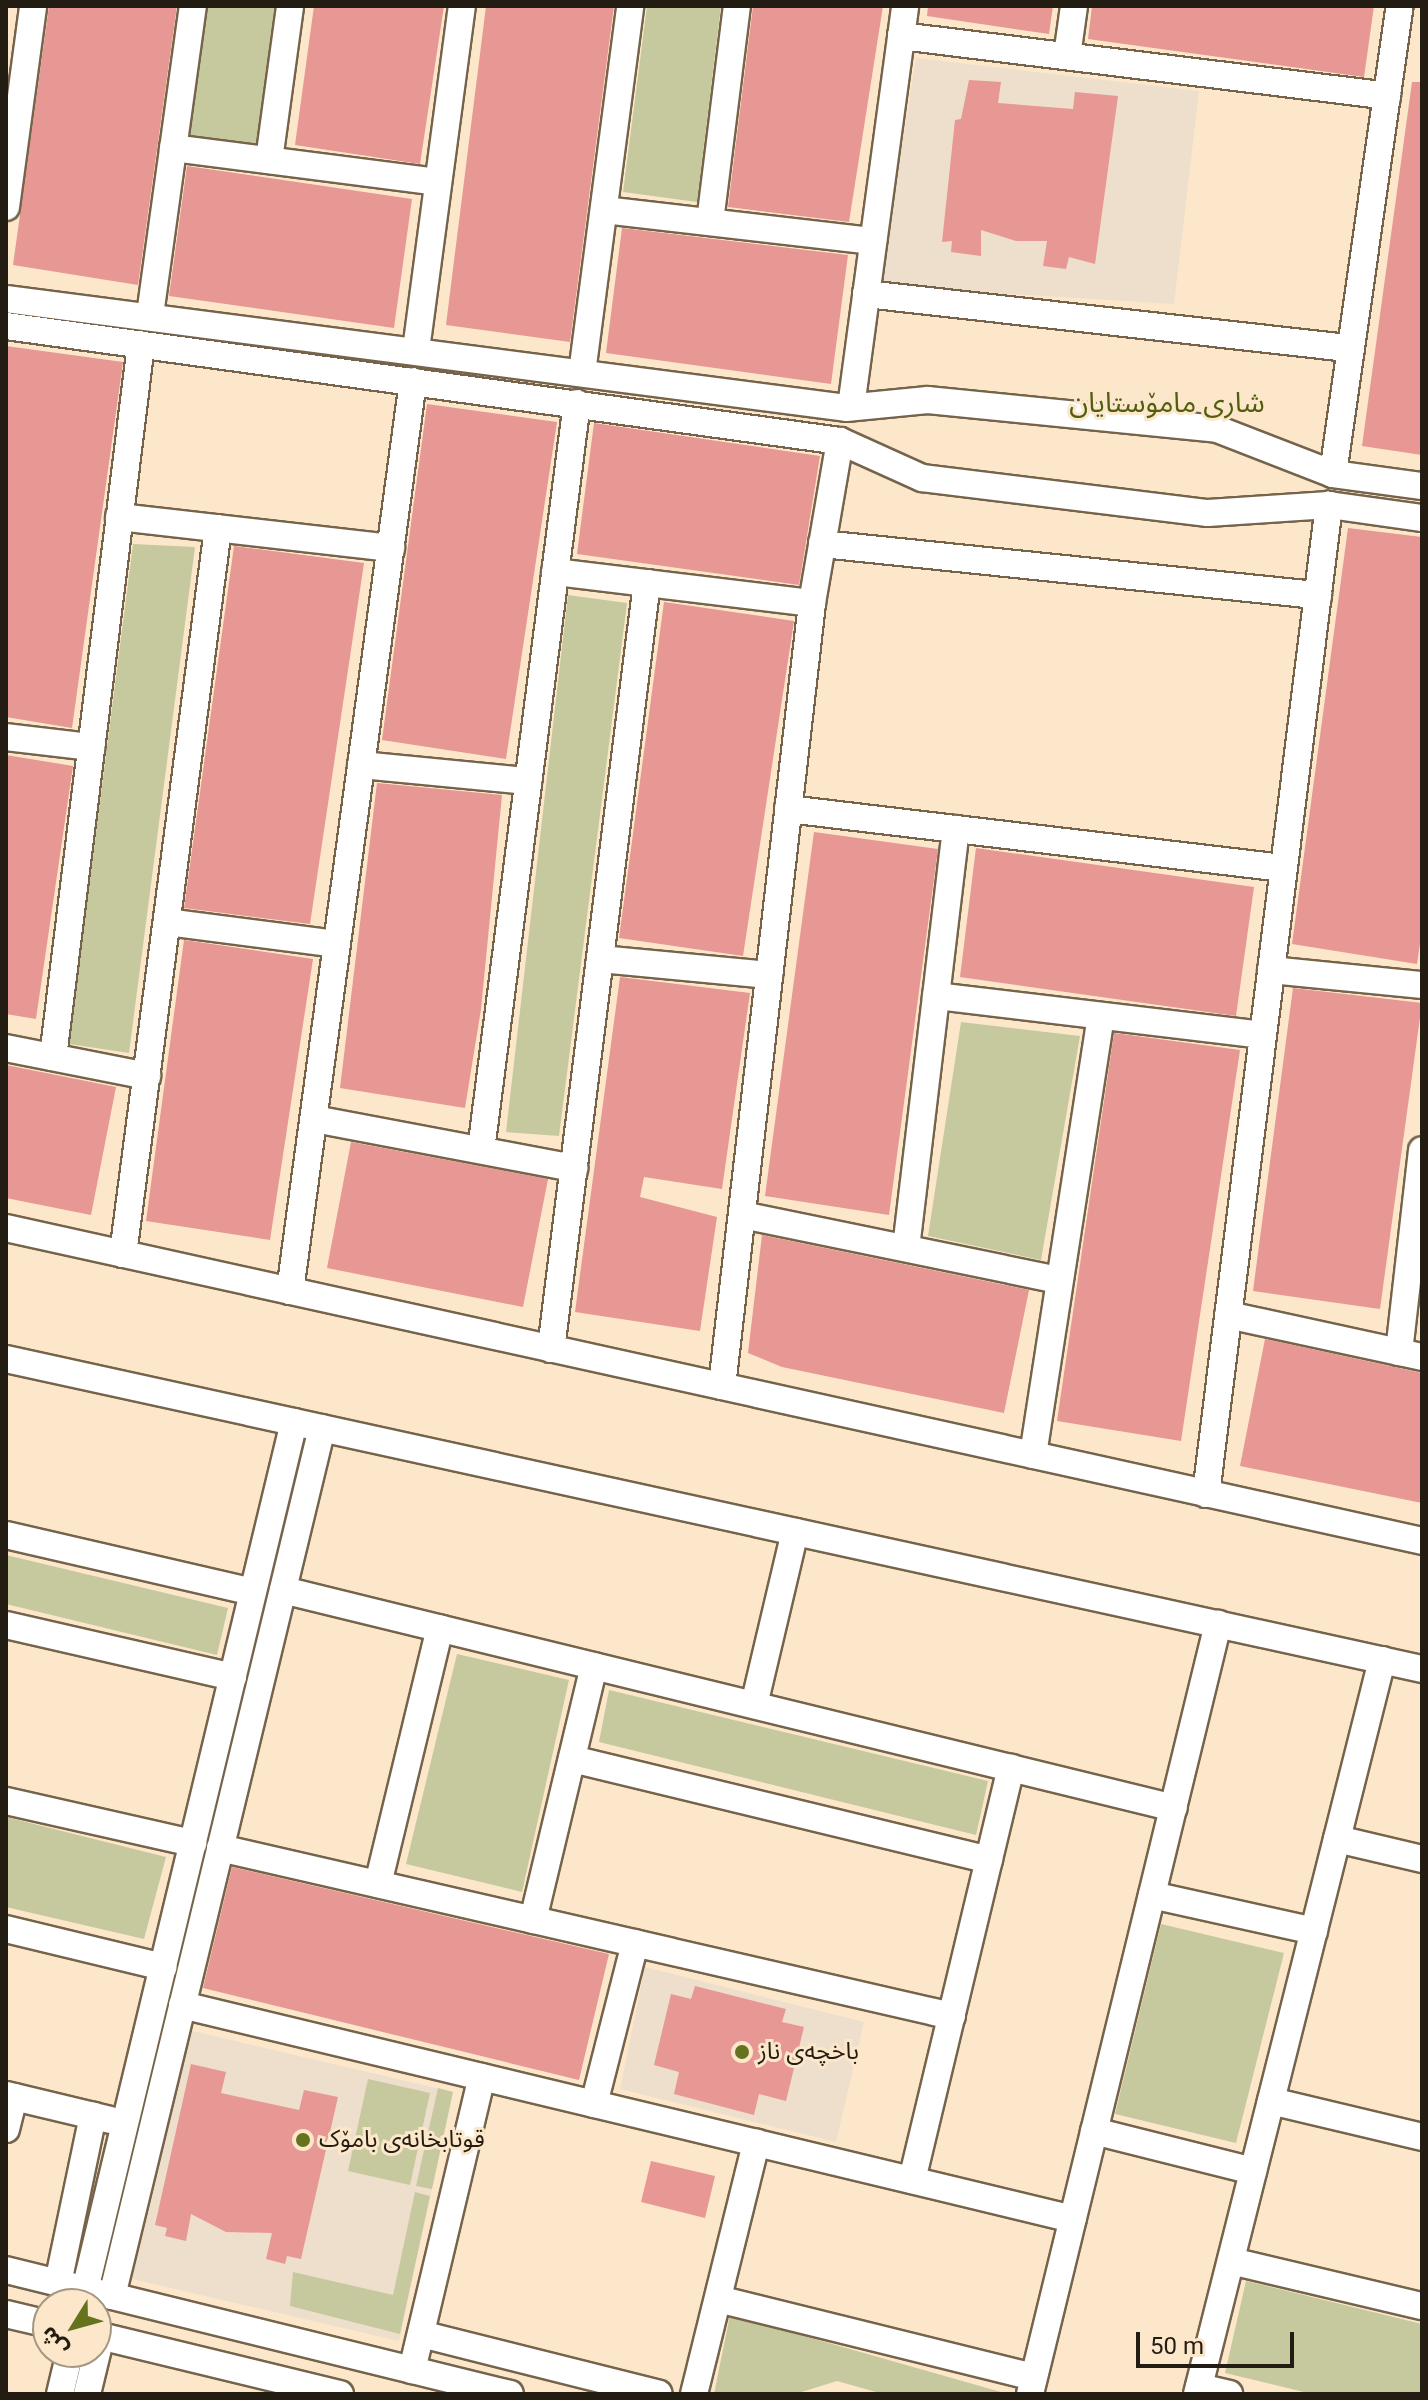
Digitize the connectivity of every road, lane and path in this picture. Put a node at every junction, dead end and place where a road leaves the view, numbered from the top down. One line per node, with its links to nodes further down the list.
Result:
1 (33, 6): 16 (street)
2 (193, 6): 13 (street)
3 (290, 6): 14 (street)
4 (462, 6): 15 (street)
5 (630, 6): 17 (street)
6 (737, 6): 18 (street)
7 (905, 6): 10 (street)
8 (1074, 6): 11 (street)
9 (1407, 11): 12 (street)
10 (901, 36): 11 (street); 19 (street)
11 (1067, 56): 12 (street)
12 (1387, 96): 25 (street)
13 (173, 148): 14 (street); 22 (street)
14 (269, 160): 15 (street)
15 (438, 182): 26 (street)
16 (6, 207)
17 (604, 210): 18 (street); 28 (street)
18 (710, 222): 19 (street)
19 (873, 241): 20 (street)
20 (866, 294): 25 (street); 32 (street)
21 (6, 299): 22 (street)
22 (150, 315): 26 (street)
23 (6, 326): 24 (street)
24 (141, 344): 29 (street); 38 (street)
25 (1351, 348): 34 (street)
26 (416, 350): 27 (street)
27 (496, 361): 28 (street); 30 (street)
28 (582, 373): 32 (street)
29 (413, 381): 30 (street); 41 (street)
30 (493, 392): 31 (street)
31 (577, 403): 33 (street); 42 (street)
32 (851, 407): 34 (street)
33 (840, 441): 36 (street); 40 (street)
34 (1333, 474): 35 (street)
35 (1412, 485): 37 (street)
36 (1329, 505): 37 (street); 44 (street)
37 (1410, 516)
38 (119, 517): 39 (street); 47 (street)
39 (218, 528): 41 (street); 53 (street)
40 (822, 544): 44 (street); 45 (street)
41 (391, 548): 48 (street)
42 (555, 572): 43 (street); 49 (street)
43 (647, 583): 45 (street); 55 (street)
44 (1318, 595): 52 (street)
45 (812, 603): 50 (street)
46 (6, 737): 47 (street)
47 (91, 747): 63 (street)
48 (361, 765): 49 (street); 54 (street)
49 (528, 781): 66 (street)
50 (788, 809): 51 (street); 57 (street)
51 (956, 829): 52 (street); 59 (street)
52 (1284, 868): 56 (street)
53 (167, 922): 54 (street); 64 (street)
54 (337, 944): 65 (street)
55 (600, 959): 57 (street); 68 (street)
56 (1271, 970): 58 (street); 61 (street)
57 (769, 975): 69 (street)
58 (1422, 985)
59 (936, 996): 60 (street); 71 (street)
60 (1101, 1016): 61 (street); 73 (street)
61 (1263, 1035): 75 (street)
62 (6, 1048): 63 (street)
63 (53, 1057): 64 (street)
64 (147, 1076): 72 (street)
65 (314, 1119): 66 (street); 74 (street)
66 (481, 1150): 68 (street)
67 (1422, 1150): 77 (street)
68 (574, 1168): 76 (street)
69 (742, 1215): 71 (street); 79 (street)
70 (6, 1228): 72 (street)
71 (906, 1248): 73 (street)
72 (123, 1254): 74 (street)
73 (1059, 1280): 82 (street)
74 (290, 1291): 76 (street)
75 (1228, 1315): 77 (street); 83 (street)
76 (551, 1349): 79 (street)
77 (1410, 1355)
78 (6, 1359): 80 (street)
79 (722, 1386): 82 (street)
80 (294, 1422): 81 (street); 87 (street)
81 (322, 1428): 84 (street); 88 (street)
82 (1033, 1455): 83 (street)
83 (1206, 1494): 86 (street)
84 (795, 1532): 91 (street); 98 (street)
85 (6, 1535): 90 (street)
86 (1422, 1541)
87 (262, 1557): 88 (street); 90 (street)
88 (289, 1564): 89 (street)
89 (283, 1590): 93 (street); 100 (street)
90 (253, 1592): 97 (street)
91 (1218, 1624): 94 (street); 104 (street)
92 (6, 1625): 97 (street)
93 (440, 1628): 95 (street); 110 (street)
94 (1382, 1660): 96 (street); 105 (street)
95 (594, 1666): 98 (street); 101 (street)
96 (1422, 1669)
97 (233, 1677): 99 (street)
98 (754, 1705): 102 (street)
99 (216, 1747): 100 (street); 106 (street)
100 (244, 1753): 107 (street)
101 (572, 1759): 109 (street); 112 (street)
102 (1011, 1768): 104 (street); 109 (street)
103 (6, 1801): 106 (street)
104 (1174, 1808): 111 (street)
105 (1337, 1839): 108 (street); 114 (street)
106 (193, 1843): 116 (street)
107 (220, 1848): 110 (street); 117 (street)
108 (1422, 1859)
109 (989, 1860): 118 (street)
110 (378, 1884): 112 (street)
111 (1152, 1895): 114 (street); 126 (street)
112 (533, 1920): 115 (street)
113 (6, 1929): 116 (street)
114 (1314, 1931): 121 (street)
115 (635, 1943): 118 (street); 122 (street)
116 (163, 1967): 124 (street)
117 (182, 2005): 119 (street); 137 (street)
118 (952, 2016): 130 (street)
119 (482, 2077): 122 (street); 142 (street)
120 (10, 2096): 123 (street); 125 (street)
121 (1271, 2101): 127 (street); 129 (street)
122 (594, 2104): 128 (street)
123 (93, 2116): 124 (street); 134 (street)
124 (125, 2123): 136 (street)
125 (6, 2129)
126 (1094, 2131): 129 (street); 131 (street)
127 (1422, 2137)
128 (756, 2143): 130 (street); 138 (street)
129 (1253, 2171): 132 (street)
130 (912, 2180): 131 (street)
131 (1073, 2219): 148 (street)
132 (1231, 2261): 139 (street); 149 (street)
133 (6, 2270): 134 (street)
134 (58, 2283): 135 (street)
135 (77, 2288)
136 (85, 2288)
137 (112, 2296): 146 (street)
138 (718, 2299): 148 (street); 155 (street)
139 (1422, 2306)
140 (6, 2314): 141 (street)
141 (32, 2320)
142 (421, 2334): 146 (street); 154 (street)
143 (112, 2340): 147 (street)
144 (66, 2368): 150 (street)
145 (92, 2368): 151 (street)
146 (412, 2370): 153 (street)
147 (258, 2384): 152 (street)
148 (1032, 2385)
149 (1198, 2390): 156 (street)
150 (60, 2394)
151 (87, 2394)
152 (340, 2394)
153 (510, 2394)
154 (659, 2394)
155 (694, 2394)
156 (1229, 2394)

